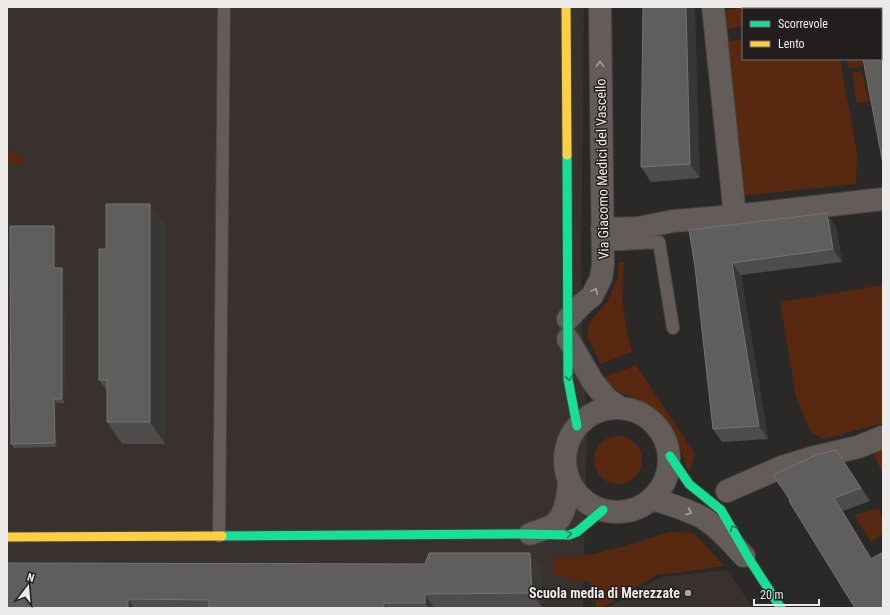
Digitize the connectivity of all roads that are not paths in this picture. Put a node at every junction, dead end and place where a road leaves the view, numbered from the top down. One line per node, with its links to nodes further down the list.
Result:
1 (224, 7): 20 (lane)
2 (566, 7): 9 (street)
3 (600, 7): 7 (street, Via Giacomo Medici del Vascello, one-way to 3)
4 (713, 7): 6 (street)
5 (883, 199): 6 (street)
6 (735, 216): 7 (street)
7 (602, 237): 8 (lane); 9 (street, Via Giacomo Medici del Vascello, one-way to 7)
8 (673, 328)
9 (568, 329): 10 (street); 11 (street, one-way to 11)
10 (619, 407): 11 (street); 13 (street)
11 (577, 426): 14 (street)
12 (883, 437): 15 (street)
13 (670, 456): 16 (street); 21 (street, one-way to 13)
14 (569, 482): 17 (street); 18 (street)
15 (727, 491)
16 (652, 499): 17 (street); 21 (street, one-way to 21)
17 (603, 510): 18 (street, one-way to 17)
18 (530, 534): 20 (street)
19 (7, 536): 20 (street)
20 (219, 536)
21 (750, 562): 22 (street)
22 (781, 608)

